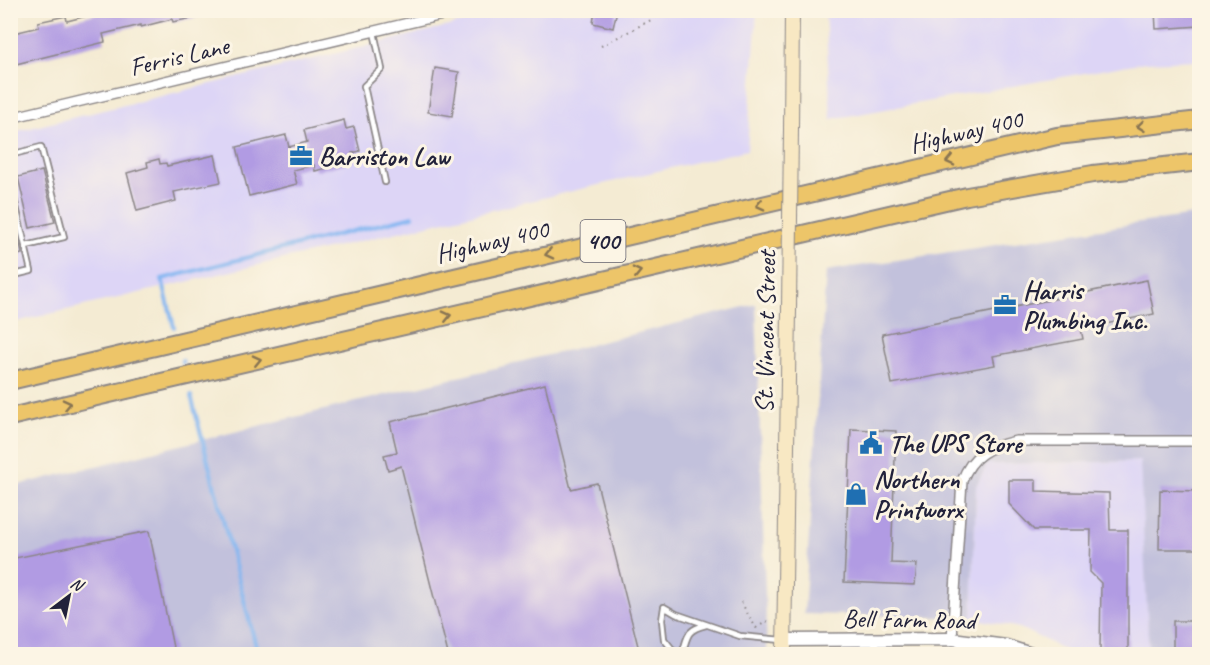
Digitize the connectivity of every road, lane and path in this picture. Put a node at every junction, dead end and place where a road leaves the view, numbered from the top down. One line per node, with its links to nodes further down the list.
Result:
1 (463, 10): 4 (street, Ferris Lane)
2 (792, 10): 21 (main road, St. Vincent Street, bridge)
3 (651, 20): 5 (path)
4 (374, 32): 6 (street, Ferris Lane); 11 (lane)
5 (601, 46)
6 (10, 118)
7 (1200, 120): 14 (highway, Highway 400 / 400, one-way to 14)
8 (10, 155): 12 (lane)
9 (1200, 162): 15 (highway, 400, one-way to 9)
10 (10, 181): 12 (lane)
11 (385, 182)
12 (26, 246): 13 (lane)
13 (10, 276)
14 (10, 381)
15 (10, 417)
16 (1200, 441): 20 (street)
17 (741, 602): 18 (path)
18 (771, 619)
19 (706, 625): 21 (lane); 22 (lane); 23 (lane)
20 (952, 639): 21 (street, Bell Farm Road); 24 (street, Bell Farm Road)
21 (785, 647)
22 (676, 654)
23 (682, 654)
24 (1031, 654)

